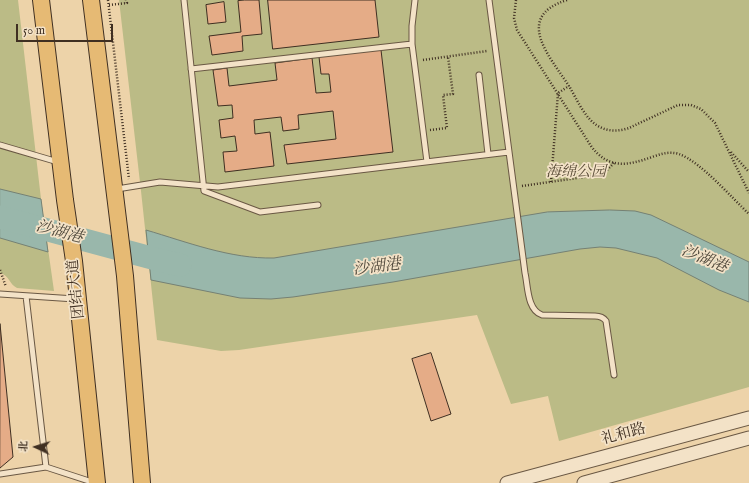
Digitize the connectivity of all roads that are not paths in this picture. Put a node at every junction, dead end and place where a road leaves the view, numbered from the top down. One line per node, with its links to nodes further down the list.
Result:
1 (41, 0): 13 (main road, 团结大道)
2 (91, 0): 15 (main road)
3 (184, 0): 7 (lane)
4 (415, 0): 6 (lane)
5 (488, 0): 10 (lane)
6 (412, 44): 7 (lane); 12 (lane)
7 (191, 69): 14 (lane)
8 (479, 75): 11 (lane)
9 (0, 145): 13 (lane)
10 (509, 152): 11 (lane); 20 (lane)
11 (488, 154): 12 (lane)
12 (428, 162): 14 (lane)
13 (61, 163): 19 (main road, 团结大道)
14 (203, 185): 15 (lane); 16 (lane)
15 (114, 190): 23 (main road)
16 (318, 205)
17 (0, 294): 18 (lane)
18 (26, 296): 19 (lane); 24 (lane)
19 (78, 300): 26 (main road, 团结大道)
20 (614, 375)
21 (749, 418): 29 (street, 礼和路)
22 (749, 438): 30 (street)
23 (141, 466): 27 (main road); 28 (main road)
24 (46, 467): 25 (lane); 26 (lane)
25 (0, 474)
26 (96, 483)
27 (142, 483)
28 (152, 483)
29 (507, 483)
30 (584, 483)

